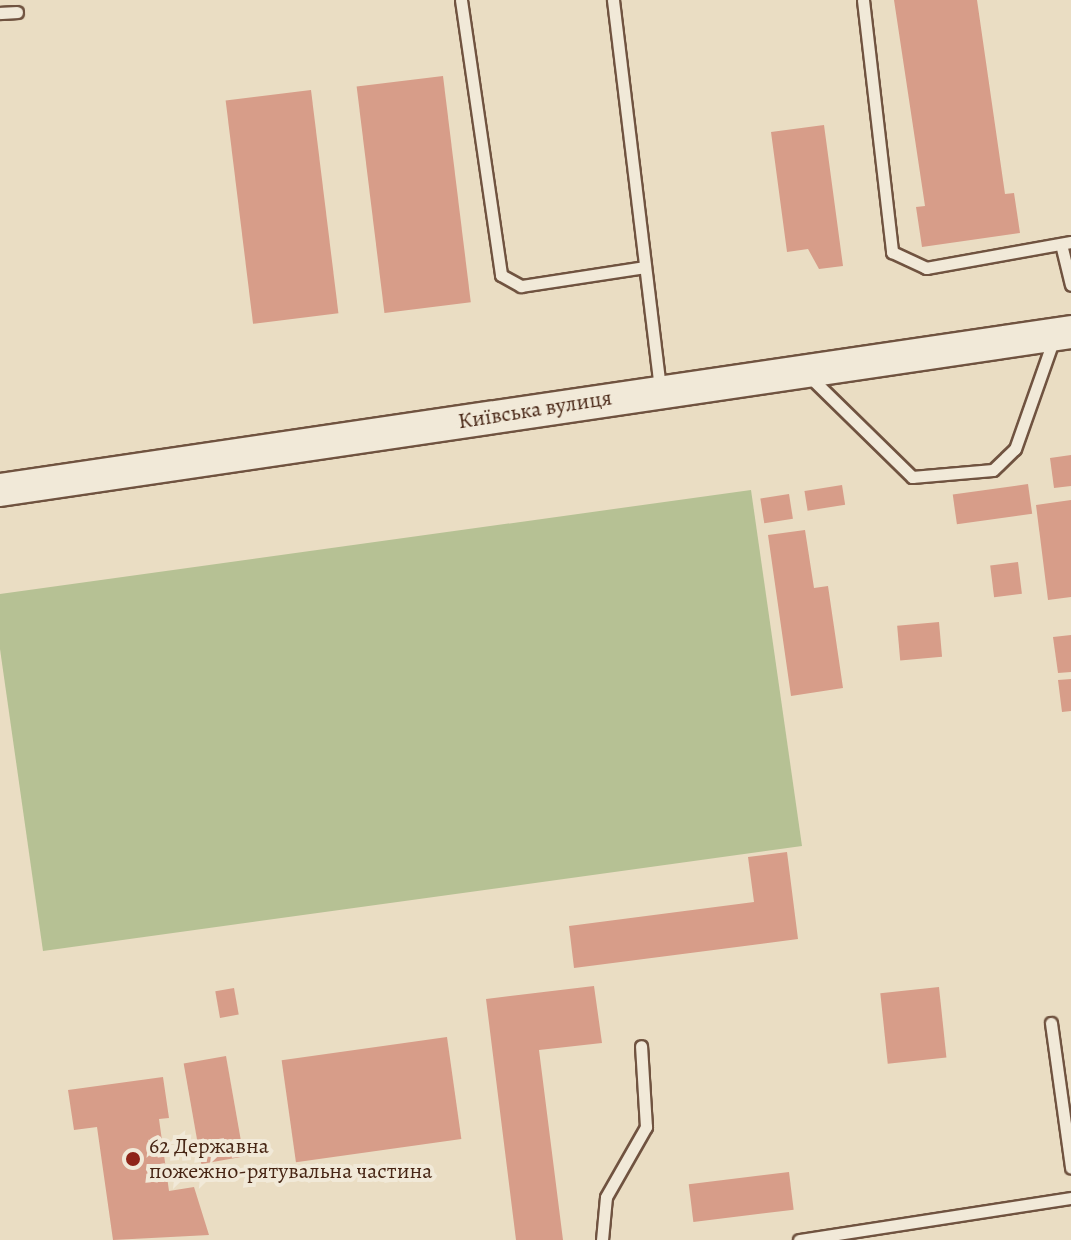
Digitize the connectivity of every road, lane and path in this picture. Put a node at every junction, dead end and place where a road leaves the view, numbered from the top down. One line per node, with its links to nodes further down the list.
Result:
1 (461, 0): 7 (lane)
2 (613, 0): 7 (lane)
3 (863, 0): 6 (lane)
4 (17, 12): 5 (lane)
5 (0, 13)
6 (1066, 243): 8 (lane)
7 (645, 267): 11 (lane)
8 (1071, 285)
9 (1063, 334): 10 (main road, Київська вулиця); 10 (lane)
10 (804, 370): 11 (main road, Київська вулиця)
11 (660, 391): 12 (main road, Київська вулиця)
12 (0, 490)
13 (1051, 1023): 15 (lane)
14 (641, 1046): 17 (lane)
15 (1071, 1168)
16 (1071, 1198): 18 (lane)
17 (602, 1240)
18 (799, 1240)

